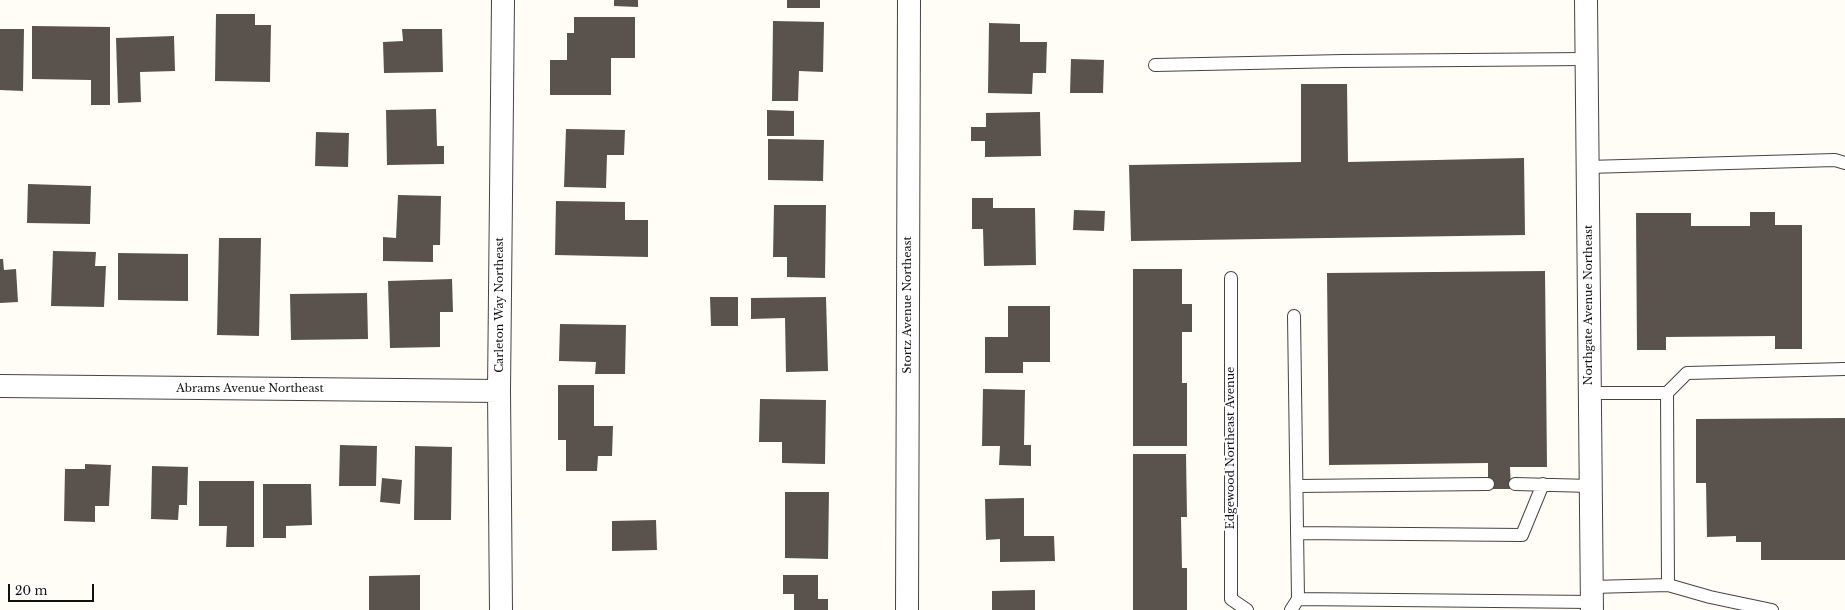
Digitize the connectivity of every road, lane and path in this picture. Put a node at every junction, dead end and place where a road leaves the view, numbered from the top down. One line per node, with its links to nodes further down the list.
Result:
1 (503, 0): 12 (street, Carleton Way Northeast)
2 (909, 0): 25 (street, Stortz Avenue Northeast)
3 (1586, 0): 4 (street, Northgate Avenue Northeast)
4 (1586, 59): 5 (lane); 7 (street, Northgate Avenue Northeast)
5 (1155, 65)
6 (1845, 163): 7 (lane)
7 (1588, 166): 13 (street, Northgate Avenue Northeast)
8 (1231, 278): 26 (lane, Edgewood Northeast Avenue)
9 (1294, 316): 18 (lane)
10 (1845, 369): 14 (lane)
11 (0, 386): 12 (street, Abrams Avenue Northeast)
12 (500, 391): 24 (street, Carleton Way Northeast)
13 (1590, 393): 14 (lane); 19 (street, Northgate Avenue Northeast)
14 (1668, 393): 21 (lane)
15 (1488, 484): 18 (lane)
16 (1515, 484): 17 (lane)
17 (1543, 484): 19 (lane); 20 (lane)
18 (1297, 486): 20 (lane)
19 (1591, 486): 23 (street, Northgate Avenue Northeast)
20 (1297, 533): 22 (lane)
21 (1668, 585): 23 (lane); 28 (lane)
22 (1298, 599): 23 (lane); 27 (lane)
23 (1592, 600)
24 (501, 610)
25 (907, 610)
26 (1247, 610)
27 (1291, 610)
28 (1772, 610)

